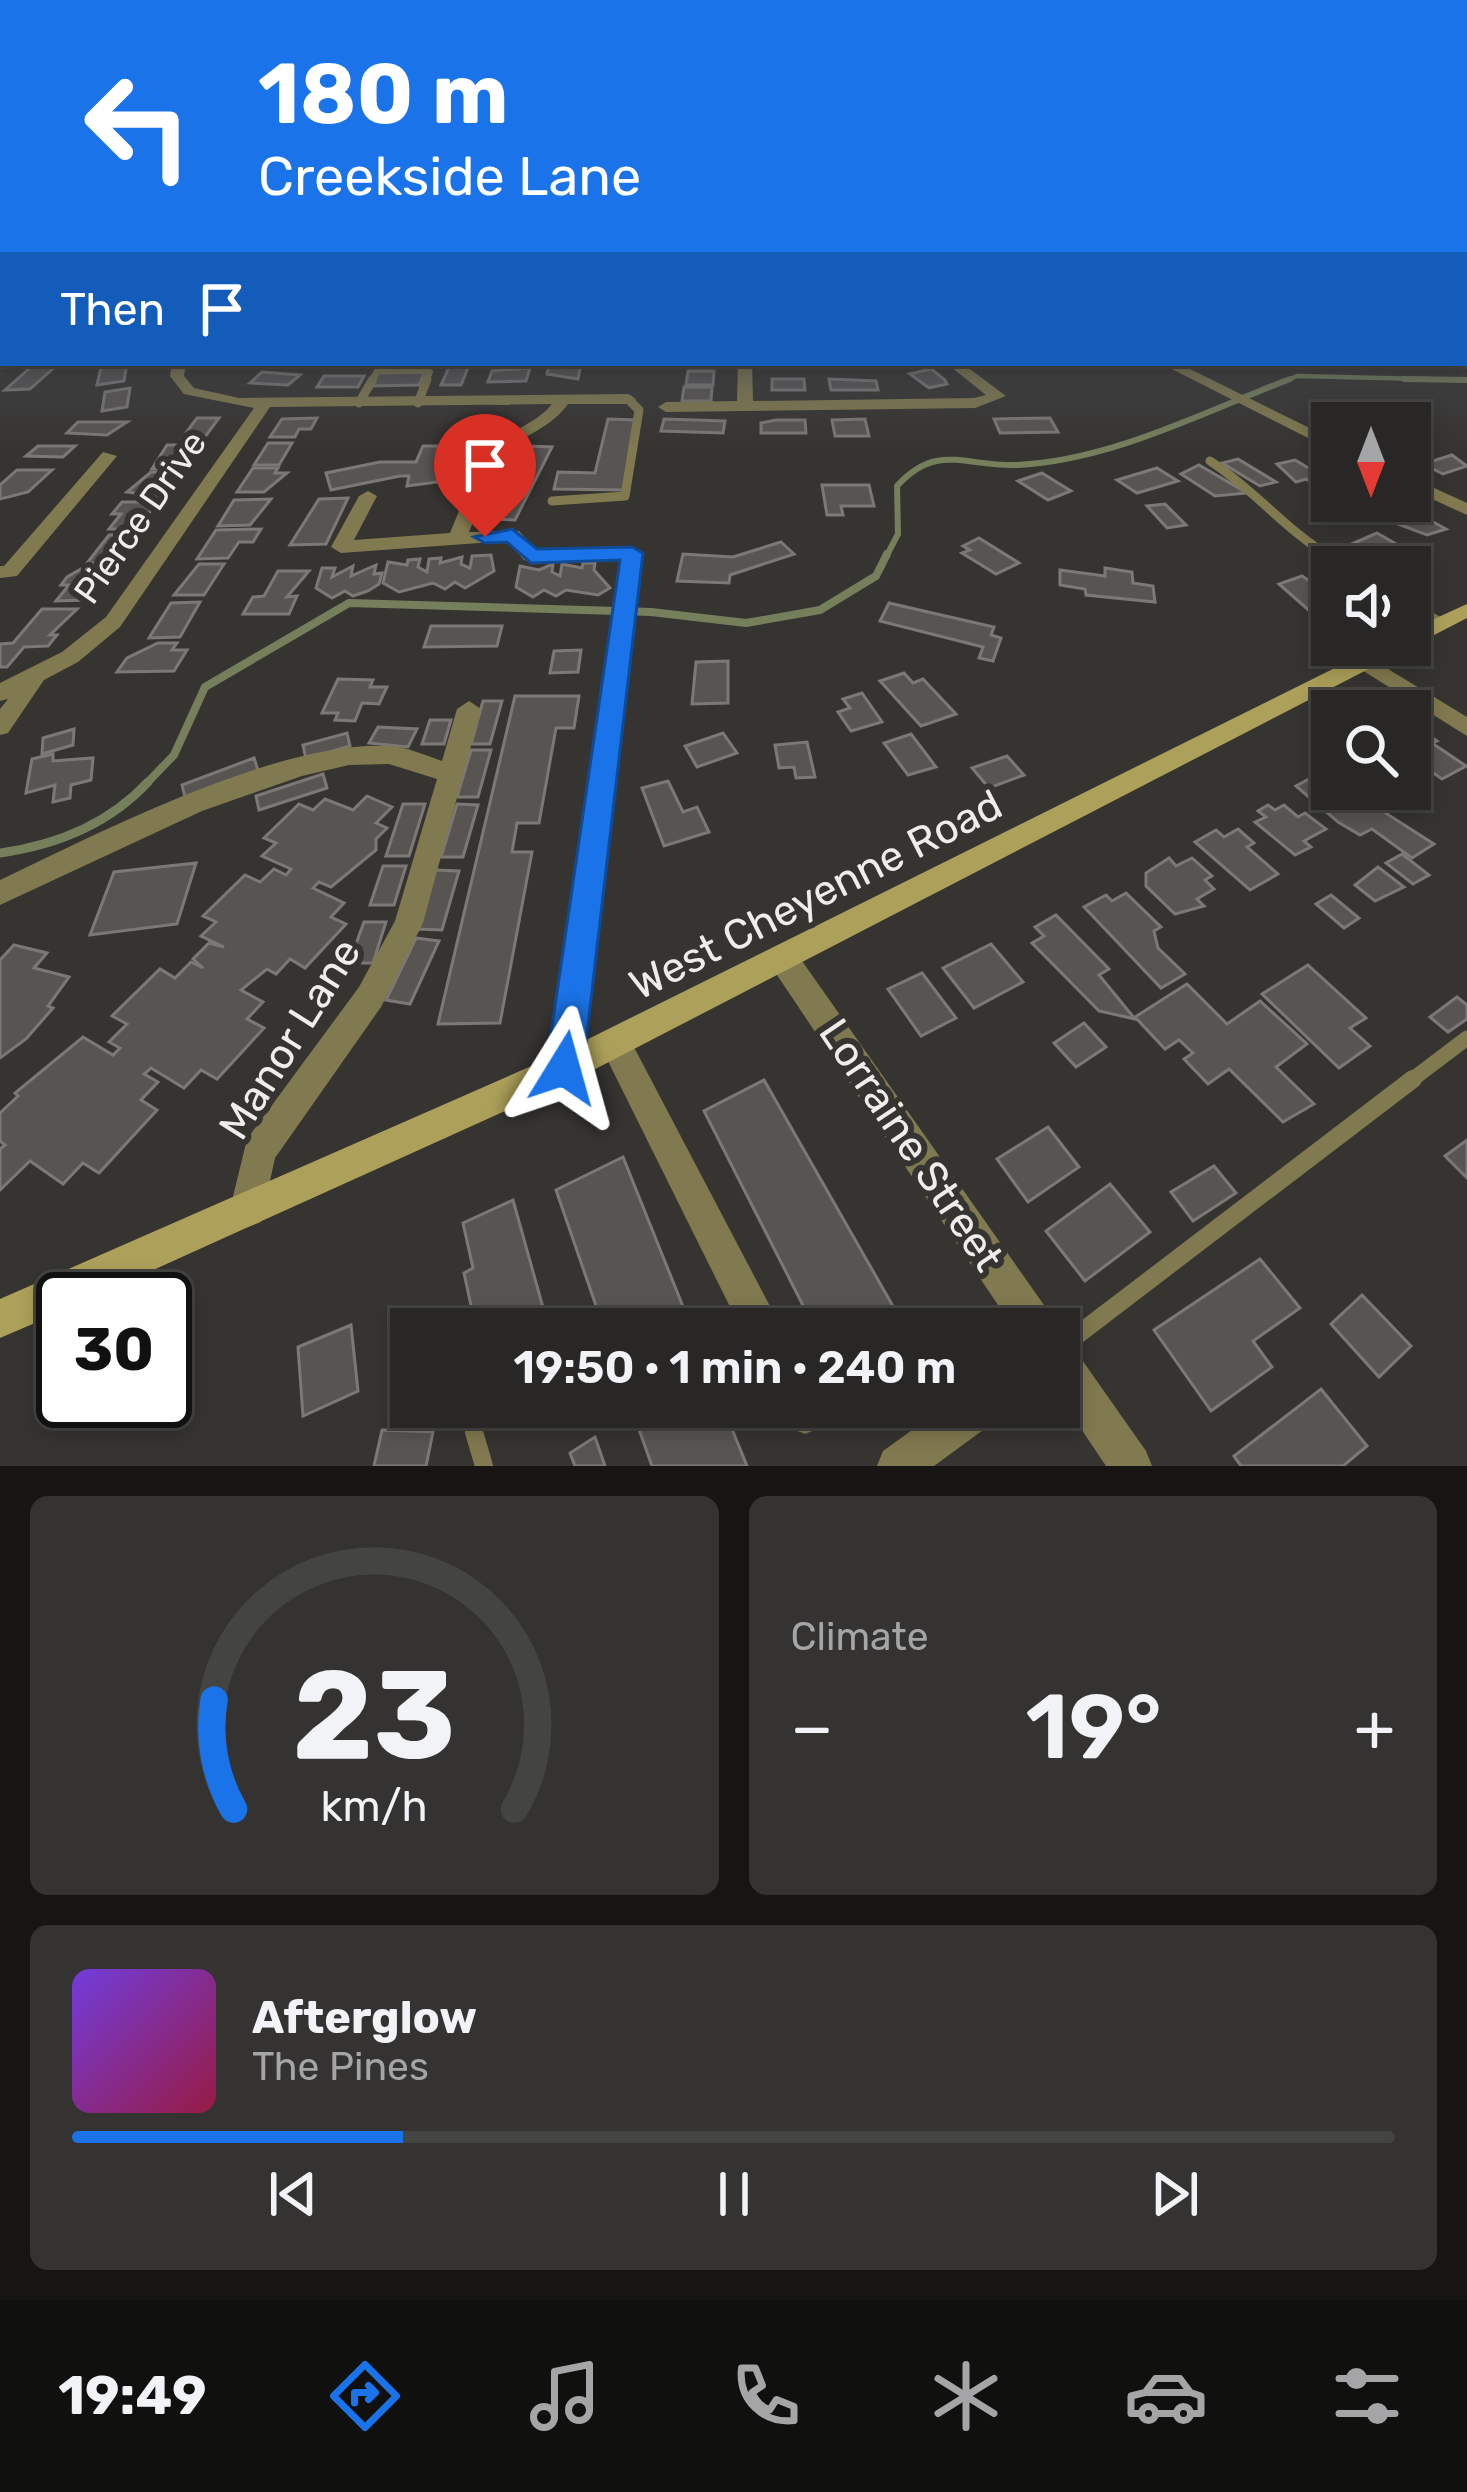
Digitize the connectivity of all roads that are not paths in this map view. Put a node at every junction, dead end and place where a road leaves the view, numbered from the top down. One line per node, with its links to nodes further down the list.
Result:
1 (178, 366): 10 (street)
2 (745, 366): 9 (street)
3 (956, 366): 9 (street)
4 (1173, 366): 12 (street)
5 (628, 399): 6 (street); 17 (lane)
6 (562, 401): 8 (street); 19 (street)
7 (359, 403): 8 (street); 8 (lane); 10 (street)
8 (418, 403)
9 (745, 403): 11 (street)
10 (264, 404): 28 (street, Pierce Drive)
11 (666, 407)
12 (1311, 435)
13 (109, 456): 21 (street)
14 (1210, 461): 20 (lane)
15 (1431, 492): 18 (street)
16 (368, 496): 19 (street)
17 (552, 501)
18 (1467, 510)
19 (457, 538): 38 (street)
20 (1312, 546)
21 (0, 572)
22 (1467, 610): 24 (main road)
23 (1431, 617): 24 (lane)
24 (1442, 623): 25 (main road)
25 (1431, 628)
26 (1357, 666): 35 (main road, West Cheyenne Road)
27 (1371, 666): 32 (street)
28 (34, 678): 29 (street, Pierce Drive); 31 (street)
29 (0, 693)
30 (469, 709): 33 (street, Manor Lane)
31 (0, 728)
32 (1467, 728)
33 (451, 775): 34 (street); 39 (street, Manor Lane)
34 (0, 893)
35 (784, 960): 37 (main road, West Cheyenne Road); 41 (street, Lorraine Street)
36 (1467, 1038): 43 (lane)
37 (615, 1043): 38 (main road, West Cheyenne Road); 40 (street)
38 (564, 1068): 39 (main road, West Cheyenne Road)
39 (248, 1209): 42 (main road, West Cheyenne Road)
40 (751, 1308)
41 (1023, 1308)
42 (0, 1319)
43 (1080, 1333)
44 (1080, 1392): 49 (street)
45 (950, 1428): 48 (street)
46 (474, 1432): 47 (lane)
47 (484, 1466)
48 (898, 1466)
49 (1131, 1466)

